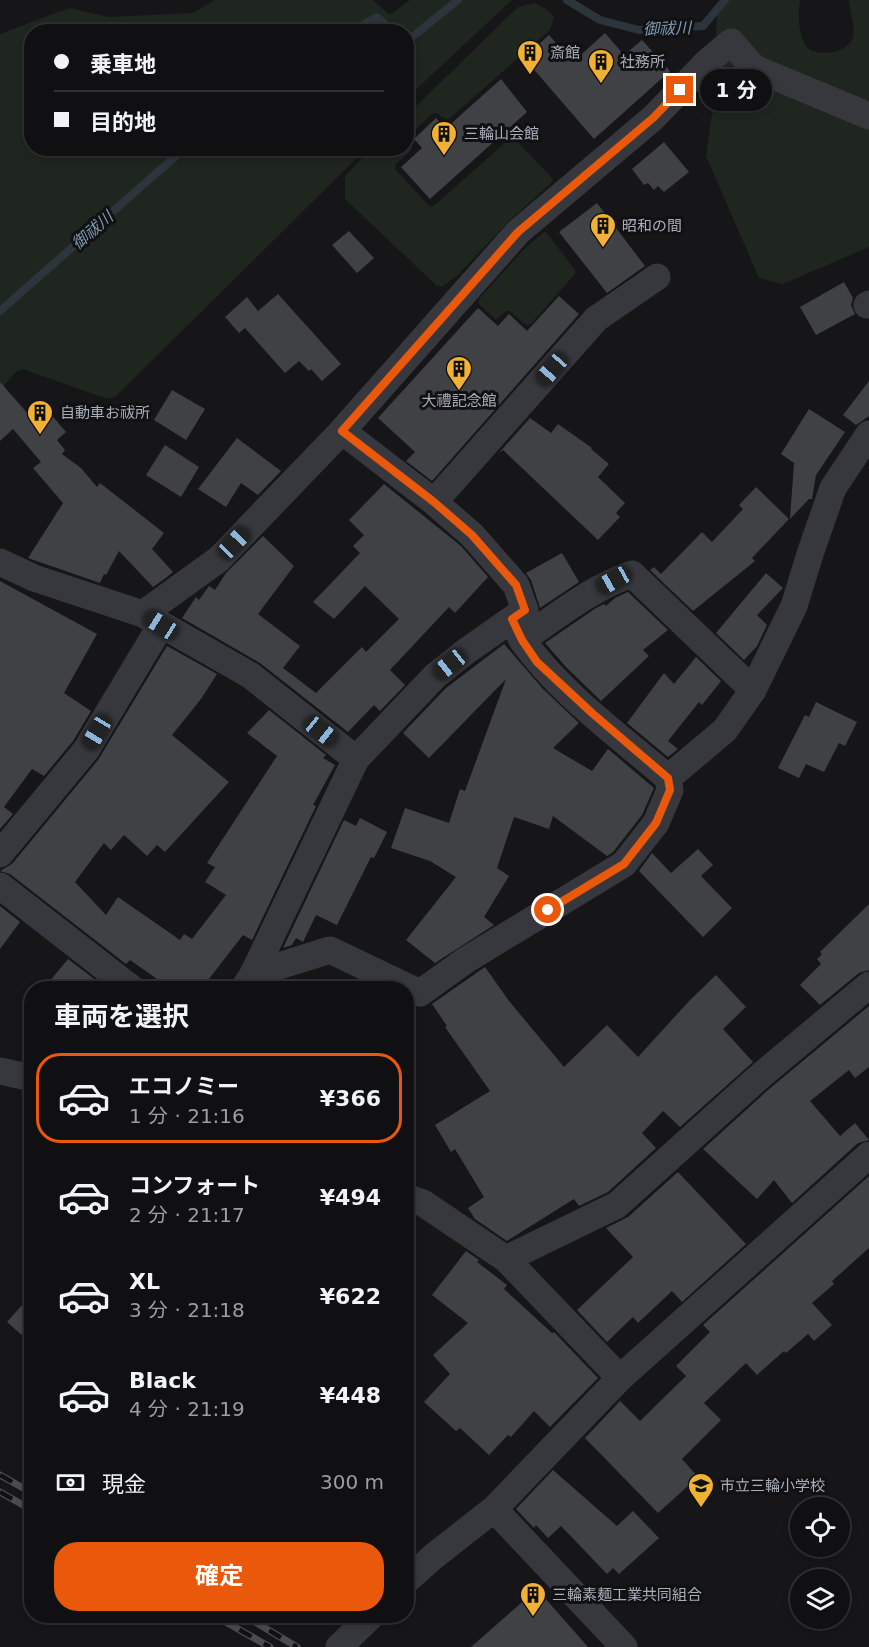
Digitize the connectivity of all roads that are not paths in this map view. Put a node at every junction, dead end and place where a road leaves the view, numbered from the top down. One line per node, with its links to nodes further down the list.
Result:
1 (869, 116): 3 (street)
2 (657, 277): 5 (street)
3 (342, 431): 5 (street); 7 (street)
4 (869, 434): 9 (street)
5 (434, 502): 8 (street)
6 (0, 562): 7 (street)
7 (152, 619): 10 (street); 12 (street)
8 (517, 630): 9 (street); 10 (street); 11 (street)
9 (753, 690): 11 (street)
10 (356, 759): 15 (street)
11 (668, 778): 18 (street)
12 (0, 854)
13 (0, 886): 14 (street)
14 (122, 981)
15 (248, 981): 16 (street)
16 (395, 981)
17 (869, 985): 23 (street)
18 (414, 990)
19 (0, 1071): 20 (street)
20 (24, 1076)
21 (869, 1155): 24 (street)
22 (414, 1200): 23 (street)
23 (506, 1259): 24 (street)
24 (620, 1378): 25 (street)
25 (494, 1509): 26 (street); 29 (street)
26 (414, 1569)
27 (364, 1623): 28 (street)
28 (339, 1647)
29 (624, 1647)

